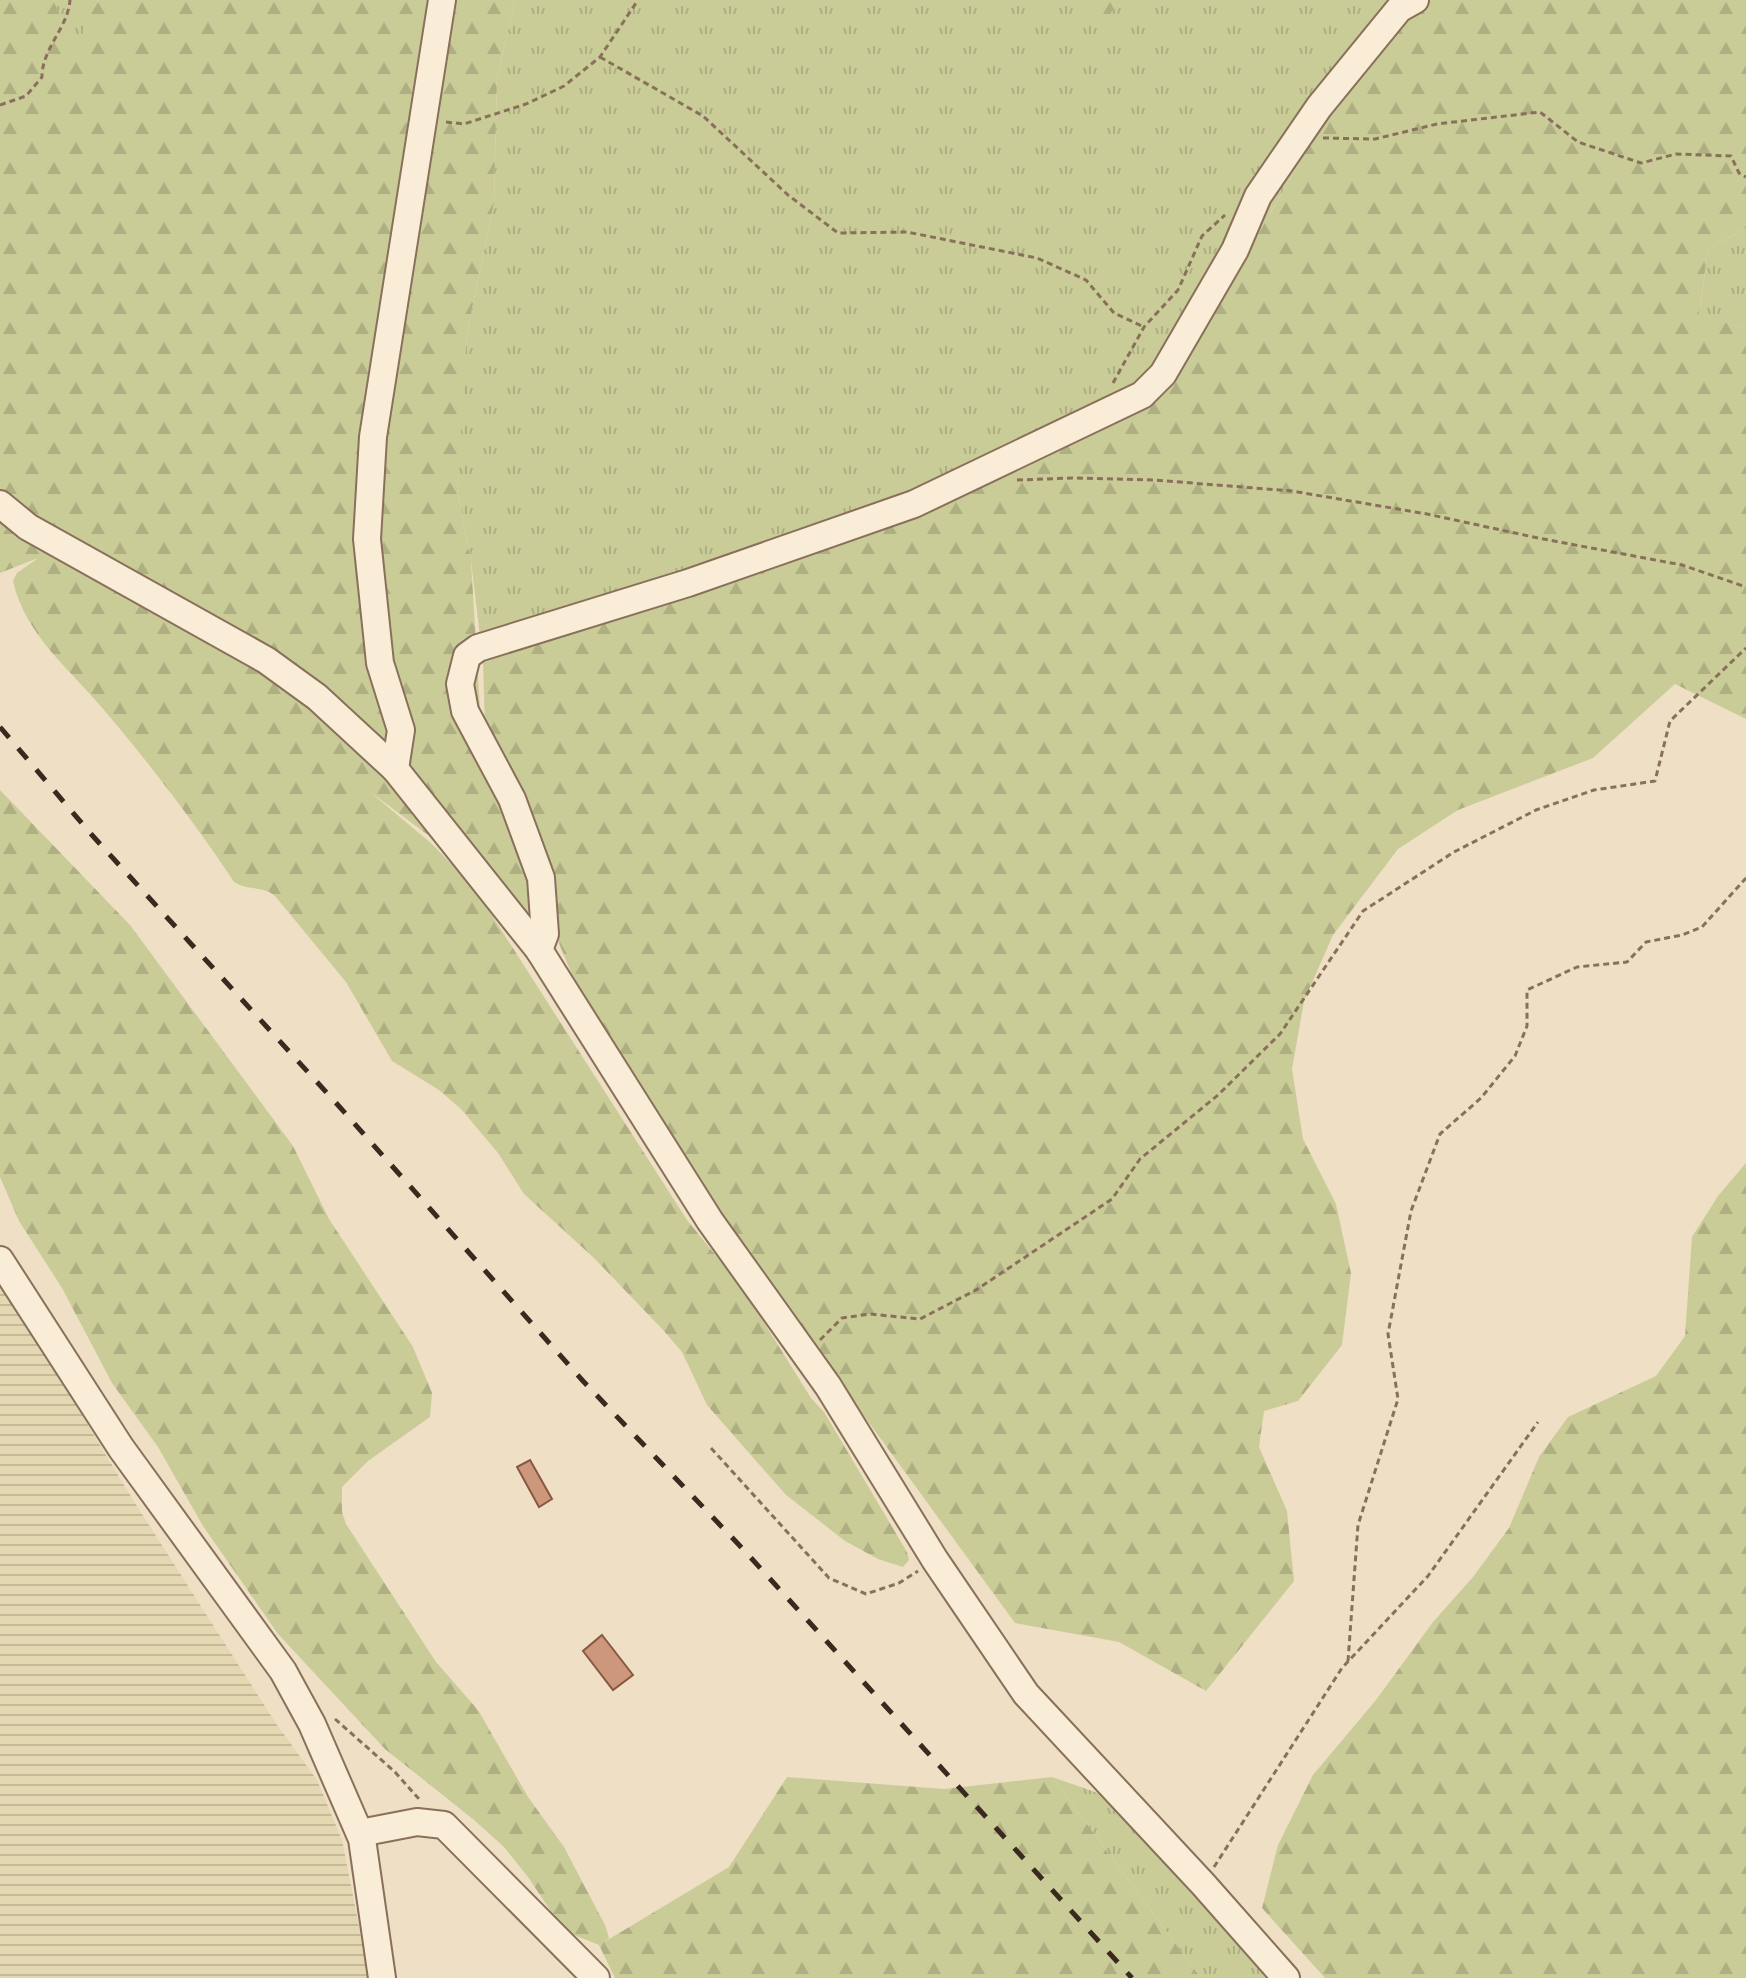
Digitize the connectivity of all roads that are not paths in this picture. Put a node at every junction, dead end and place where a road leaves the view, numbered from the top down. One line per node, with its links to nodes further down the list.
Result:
1 (442, 0): 4 (lane)
2 (1415, 0): 5 (lane)
3 (0, 504): 4 (lane)
4 (395, 769): 5 (lane)
5 (539, 950): 10 (lane)
6 (0, 1260): 7 (lane)
7 (360, 1833): 8 (lane); 9 (lane)
8 (382, 1978)
9 (596, 1978)
10 (1286, 1978)

